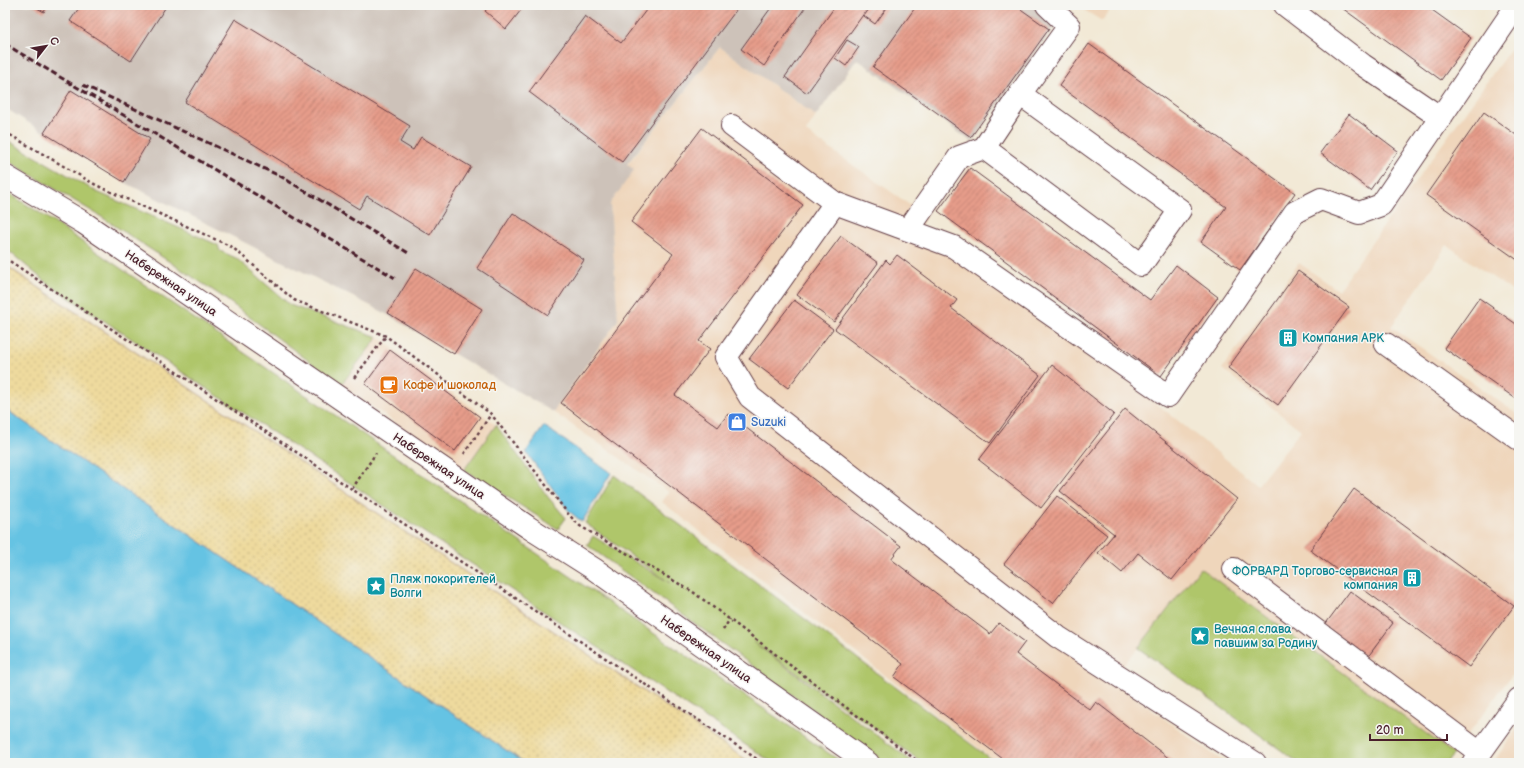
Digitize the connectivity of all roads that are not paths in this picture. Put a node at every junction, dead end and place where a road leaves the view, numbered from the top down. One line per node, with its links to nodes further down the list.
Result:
1 (1047, 5): 4 (street)
2 (1285, 5): 5 (street)
3 (1517, 5): 5 (street)
4 (1020, 94): 7 (street); 7 (street)
5 (1441, 118): 10 (street)
6 (732, 126): 9 (street)
7 (984, 148): 10 (street)
8 (5, 176): 16 (street, Набережная улица)
9 (835, 203): 10 (street); 17 (street)
10 (908, 230)
11 (1386, 344): 12 (street)
12 (1519, 439)
13 (1234, 569): 15 (street)
14 (1519, 700): 15 (street)
15 (1476, 758)
16 (868, 763)
17 (1255, 763)

